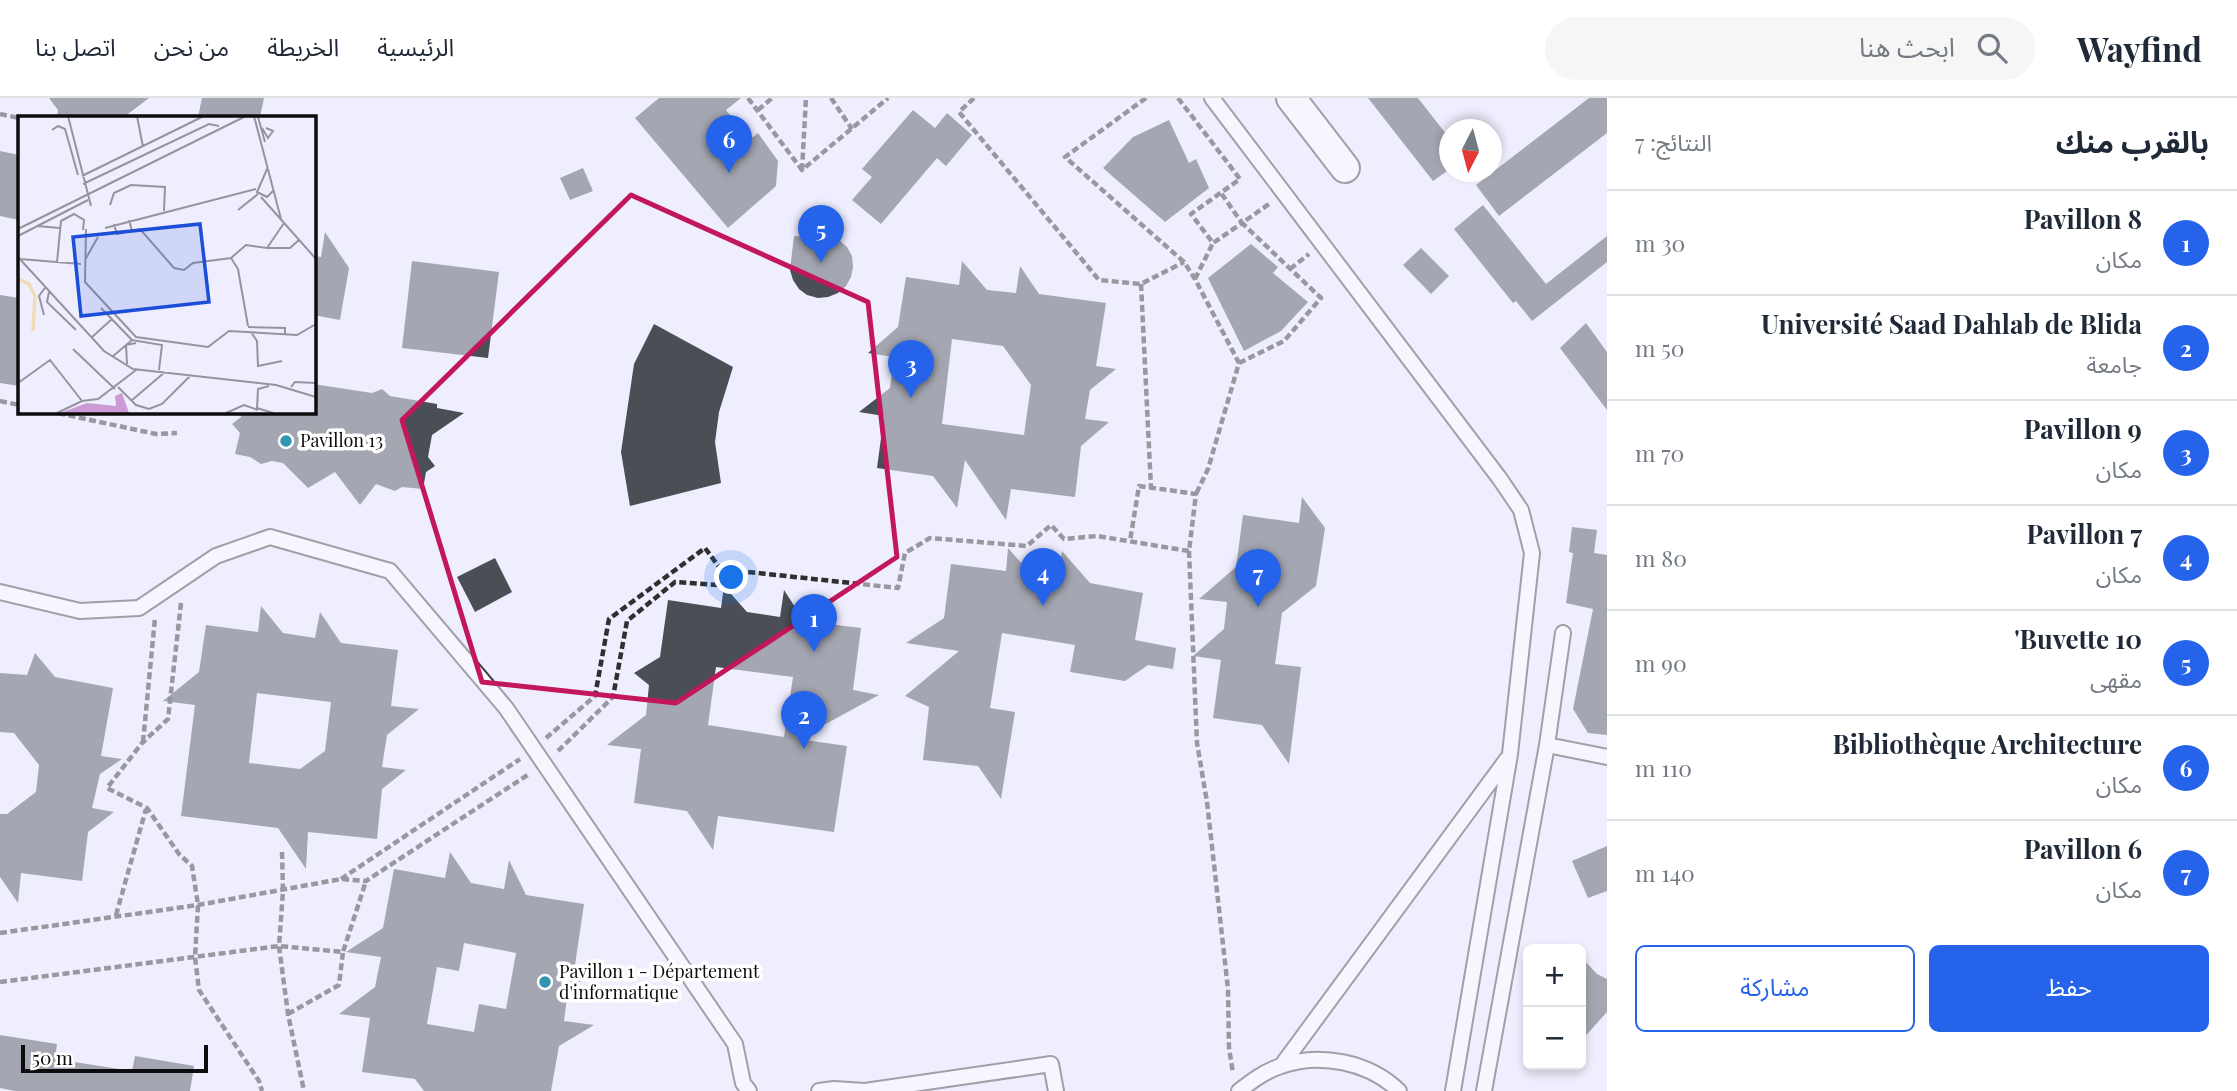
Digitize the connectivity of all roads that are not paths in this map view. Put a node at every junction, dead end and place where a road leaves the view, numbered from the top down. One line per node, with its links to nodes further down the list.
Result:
1 (1212, 98): 7 (lane)
2 (1291, 98): 3 (street)
3 (1345, 168)
4 (0, 592): 11 (lane)
5 (1563, 633): 6 (lane)
6 (1547, 746): 8 (lane); 16 (lane)
7 (1510, 754): 9 (lane); 15 (lane)
8 (1607, 757)
9 (1282, 1065): 10 (lane); 14 (lane)
10 (1237, 1086)
11 (749, 1091)
12 (819, 1091): 13 (lane)
13 (1056, 1091)
14 (1399, 1091)
15 (1453, 1091)
16 (1484, 1091)

